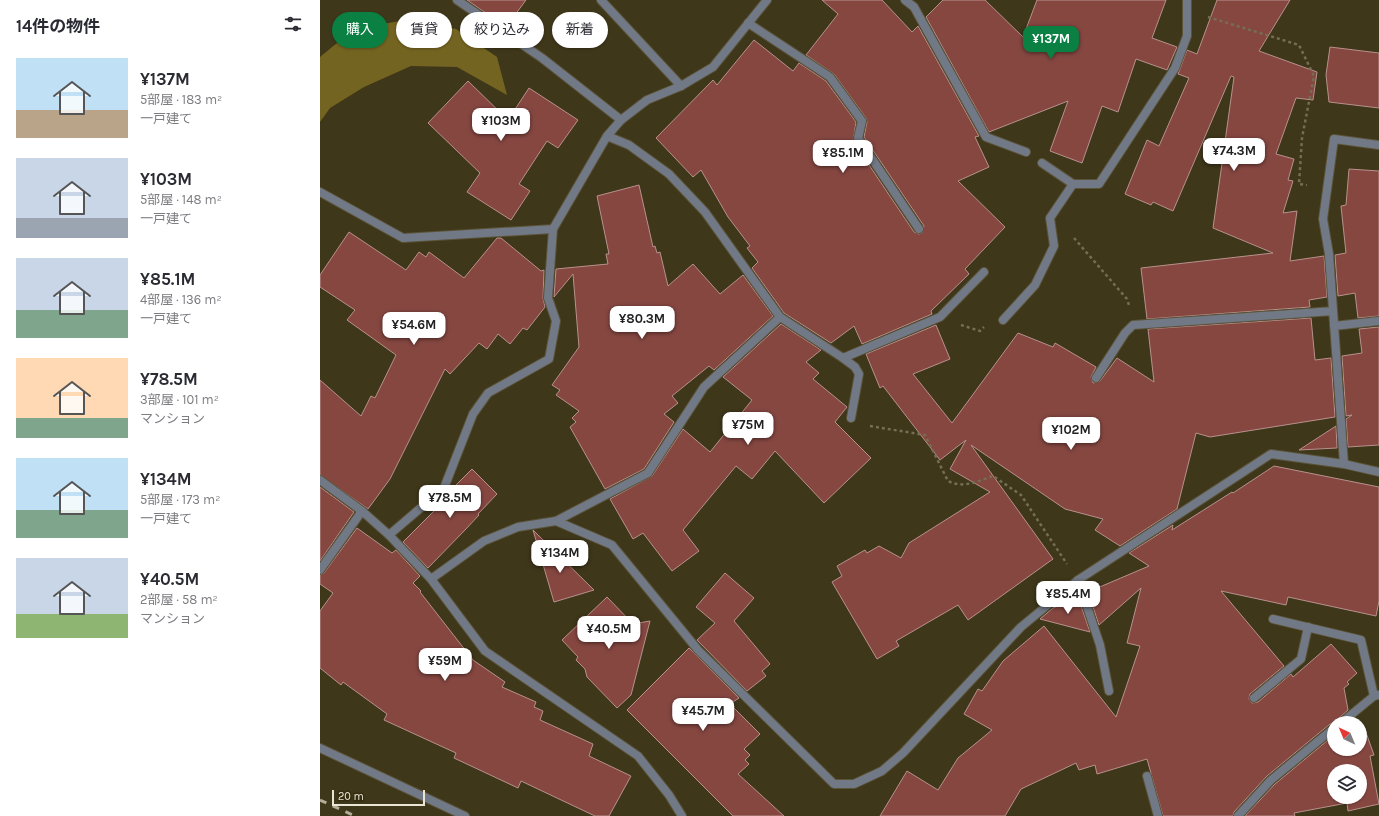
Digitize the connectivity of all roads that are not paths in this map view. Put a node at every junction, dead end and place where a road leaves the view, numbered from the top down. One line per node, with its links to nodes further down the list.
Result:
1 (457, 0): 8 (street)
2 (601, 0): 7 (street)
3 (768, 0): 6 (street)
4 (905, 0): 11 (street)
5 (1187, 0): 13 (street)
6 (748, 23): 7 (street); 16 (street)
7 (681, 86): 8 (street)
8 (621, 120): 9 (street)
9 (607, 136): 15 (street); 19 (street)
10 (1379, 145): 18 (street)
11 (1026, 152)
12 (1042, 163): 13 (street)
13 (1073, 184): 20 (street)
14 (320, 192): 15 (street)
15 (553, 229): 31 (street)
16 (919, 229)
17 (984, 272): 23 (street)
18 (1334, 311): 22 (street); 24 (street)
19 (780, 317): 23 (street); 30 (street)
20 (1003, 320)
21 (1379, 321): 22 (street)
22 (1334, 326): 26 (street)
23 (843, 358): 25 (street)
24 (1096, 378)
25 (851, 418)
26 (1344, 464): 27 (street); 34 (street)
27 (1379, 472)
28 (320, 480): 29 (street)
29 (362, 511): 31 (street); 32 (street)
30 (556, 521): 33 (street); 34 (street)
31 (389, 534): 33 (street)
32 (320, 570)
33 (431, 580): 45 (street)
34 (1078, 580): 37 (street)
35 (1273, 619): 36 (street)
36 (1308, 627): 38 (street); 39 (street)
37 (1109, 691)
38 (1376, 695): 40 (street)
39 (1254, 698)
40 (1350, 716)
41 (1327, 734): 47 (street)
42 (320, 748): 44 (street)
43 (1146, 776): 46 (street)
44 (466, 816)
45 (682, 816)
46 (1158, 816)
47 (1238, 816)

